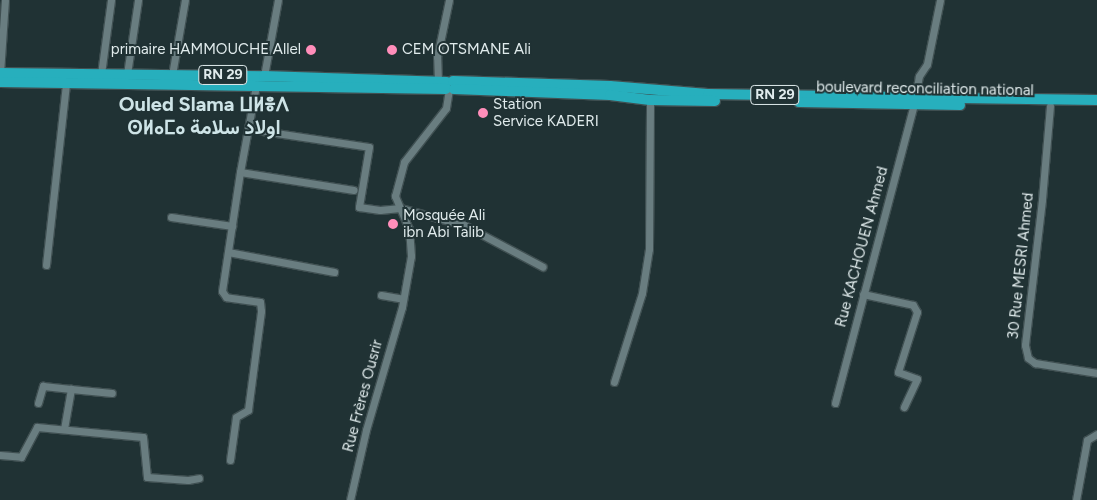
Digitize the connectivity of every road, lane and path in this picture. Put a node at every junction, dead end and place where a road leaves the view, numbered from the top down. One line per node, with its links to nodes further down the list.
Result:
1 (5, 0): 8 (street)
2 (111, 0): 9 (street)
3 (138, 0): 10 (street)
4 (185, 0): 11 (street)
5 (278, 0): 12 (street)
6 (449, 0): 15 (street, Rue Frères Ousrir)
7 (940, 0): 19 (street, Rue KACHOUEN Ahmed)
8 (0, 72): 9 (highway, RN 29)
9 (101, 74): 10 (highway, RN 29)
10 (127, 74): 11 (highway, RN 29)
11 (172, 75): 12 (highway, RN 29)
12 (264, 76): 15 (highway, RN 29)
13 (0, 82): 14 (highway, RN 29)
14 (66, 83): 16 (highway, RN 29); 29 (street)
15 (448, 85): 16 (highway, RN 29); 17 (highway, boulevard reconciliation national / RN 29); 19 (highway, RN 29); 25 (street, Rue Frères Ousrir)
16 (256, 86): 22 (street)
17 (650, 100): 19 (highway, boulevard reconciliation national / RN 29); 36 (street)
18 (1097, 100): 19 (highway, RN 29)
19 (914, 101): 20 (highway, boulevard reconciliation national / RN 29); 32 (street, Rue KACHOUEN Ahmed)
20 (1050, 106): 21 (highway, boulevard reconciliation national / RN 29); 35 (street, 30 Rue MESRI Ahmed)
21 (1097, 106)
22 (249, 129): 23 (street); 25 (street)
23 (240, 172): 24 (street); 27 (street)
24 (354, 190)
25 (400, 208): 30 (street); 34 (street, Rue Frères Ousrir)
26 (171, 217): 27 (street)
27 (232, 226): 28 (street)
28 (228, 252): 31 (street); 45 (street)
29 (46, 265)
30 (543, 267)
31 (334, 272)
32 (863, 294): 40 (street, Rue KACHOUEN Ahmed); 41 (street)
33 (381, 295): 34 (street)
34 (404, 299): 47 (street, Rue Frères Ousrir)
35 (1097, 373)
36 (614, 382)
37 (71, 389): 38 (street); 39 (street); 42 (street)
38 (112, 393)
39 (38, 403)
40 (835, 403)
41 (904, 406)
42 (64, 429): 44 (street); 46 (street)
43 (1097, 434): 48 (street)
44 (0, 455)
45 (230, 460)
46 (199, 478)
47 (350, 500)
48 (1076, 500)

